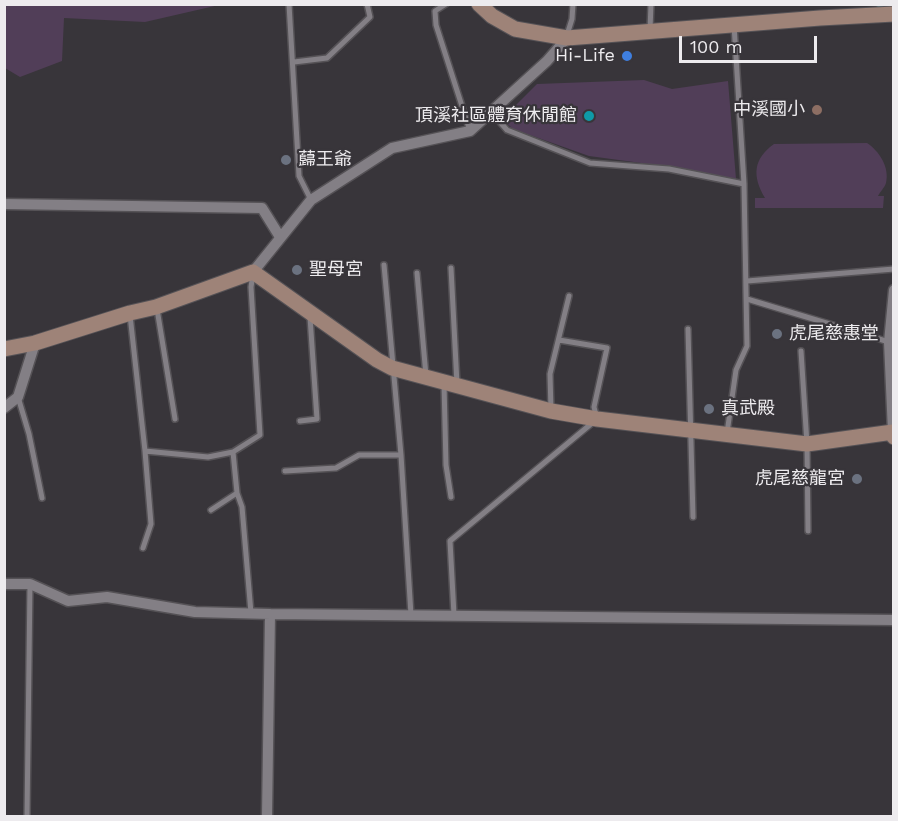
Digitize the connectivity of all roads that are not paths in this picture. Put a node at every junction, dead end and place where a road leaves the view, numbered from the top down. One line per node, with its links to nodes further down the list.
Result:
1 (289, 4): 12 (lane)
2 (367, 4): 12 (lane)
3 (446, 4): 14 (lane)
4 (479, 4): 7 (street)
5 (573, 4): 11 (lane)
6 (651, 4): 10 (lane)
7 (492, 10): 11 (street)
8 (894, 14): 9 (street)
9 (734, 24): 10 (street); 15 (lane)
10 (650, 31): 11 (street)
11 (567, 38): 13 (street)
12 (294, 62): 16 (lane)
13 (492, 113): 14 (street); 15 (lane)
14 (470, 131): 16 (street)
15 (744, 184): 24 (lane)
16 (311, 200): 18 (street)
17 (4, 204): 18 (street)
18 (280, 237): 22 (street)
19 (384, 265): 37 (lane)
20 (451, 268): 39 (lane)
21 (894, 269): 24 (lane)
22 (253, 272): 28 (street); 30 (street); 52 (lane)
23 (417, 273): 38 (lane)
24 (747, 281): 27 (lane)
25 (894, 290): 33 (street)
26 (569, 296): 32 (lane)
27 (747, 299): 33 (lane); 48 (lane)
28 (156, 307): 29 (street); 43 (lane)
29 (130, 313): 34 (street); 51 (lane)
30 (310, 313): 37 (street); 45 (lane)
31 (688, 329): 46 (lane)
32 (559, 340): 42 (lane); 44 (lane)
33 (891, 342): 47 (street)
34 (34, 343): 35 (street); 40 (street)
35 (4, 349)
36 (801, 351): 50 (lane)
37 (392, 368): 38 (street); 53 (lane)
38 (426, 377): 39 (street)
39 (451, 384): 42 (street); 56 (lane)
40 (18, 397): 41 (street); 57 (lane)
41 (4, 408)
42 (551, 411): 44 (street)
43 (175, 419)
44 (597, 419): 46 (street); 67 (lane)
45 (300, 422)
46 (689, 430): 48 (street); 59 (lane)
47 (893, 432): 49 (street); 50 (street)
48 (727, 434): 50 (street)
49 (894, 437)
50 (807, 444): 60 (lane)
51 (145, 451): 52 (lane); 61 (lane)
52 (233, 452): 55 (lane)
53 (401, 455): 54 (lane); 66 (lane)
54 (285, 471)
55 (237, 493): 58 (lane); 64 (lane)
56 (451, 497)
57 (42, 498)
58 (211, 510)
59 (693, 517)
60 (808, 531)
61 (143, 548)
62 (4, 584): 63 (street)
63 (30, 584): 64 (street); 69 (lane)
64 (251, 613): 65 (street)
65 (270, 614): 66 (street); 70 (street)
66 (411, 615): 67 (street)
67 (454, 615): 68 (street)
68 (894, 620)
69 (27, 816)
70 (267, 816)

